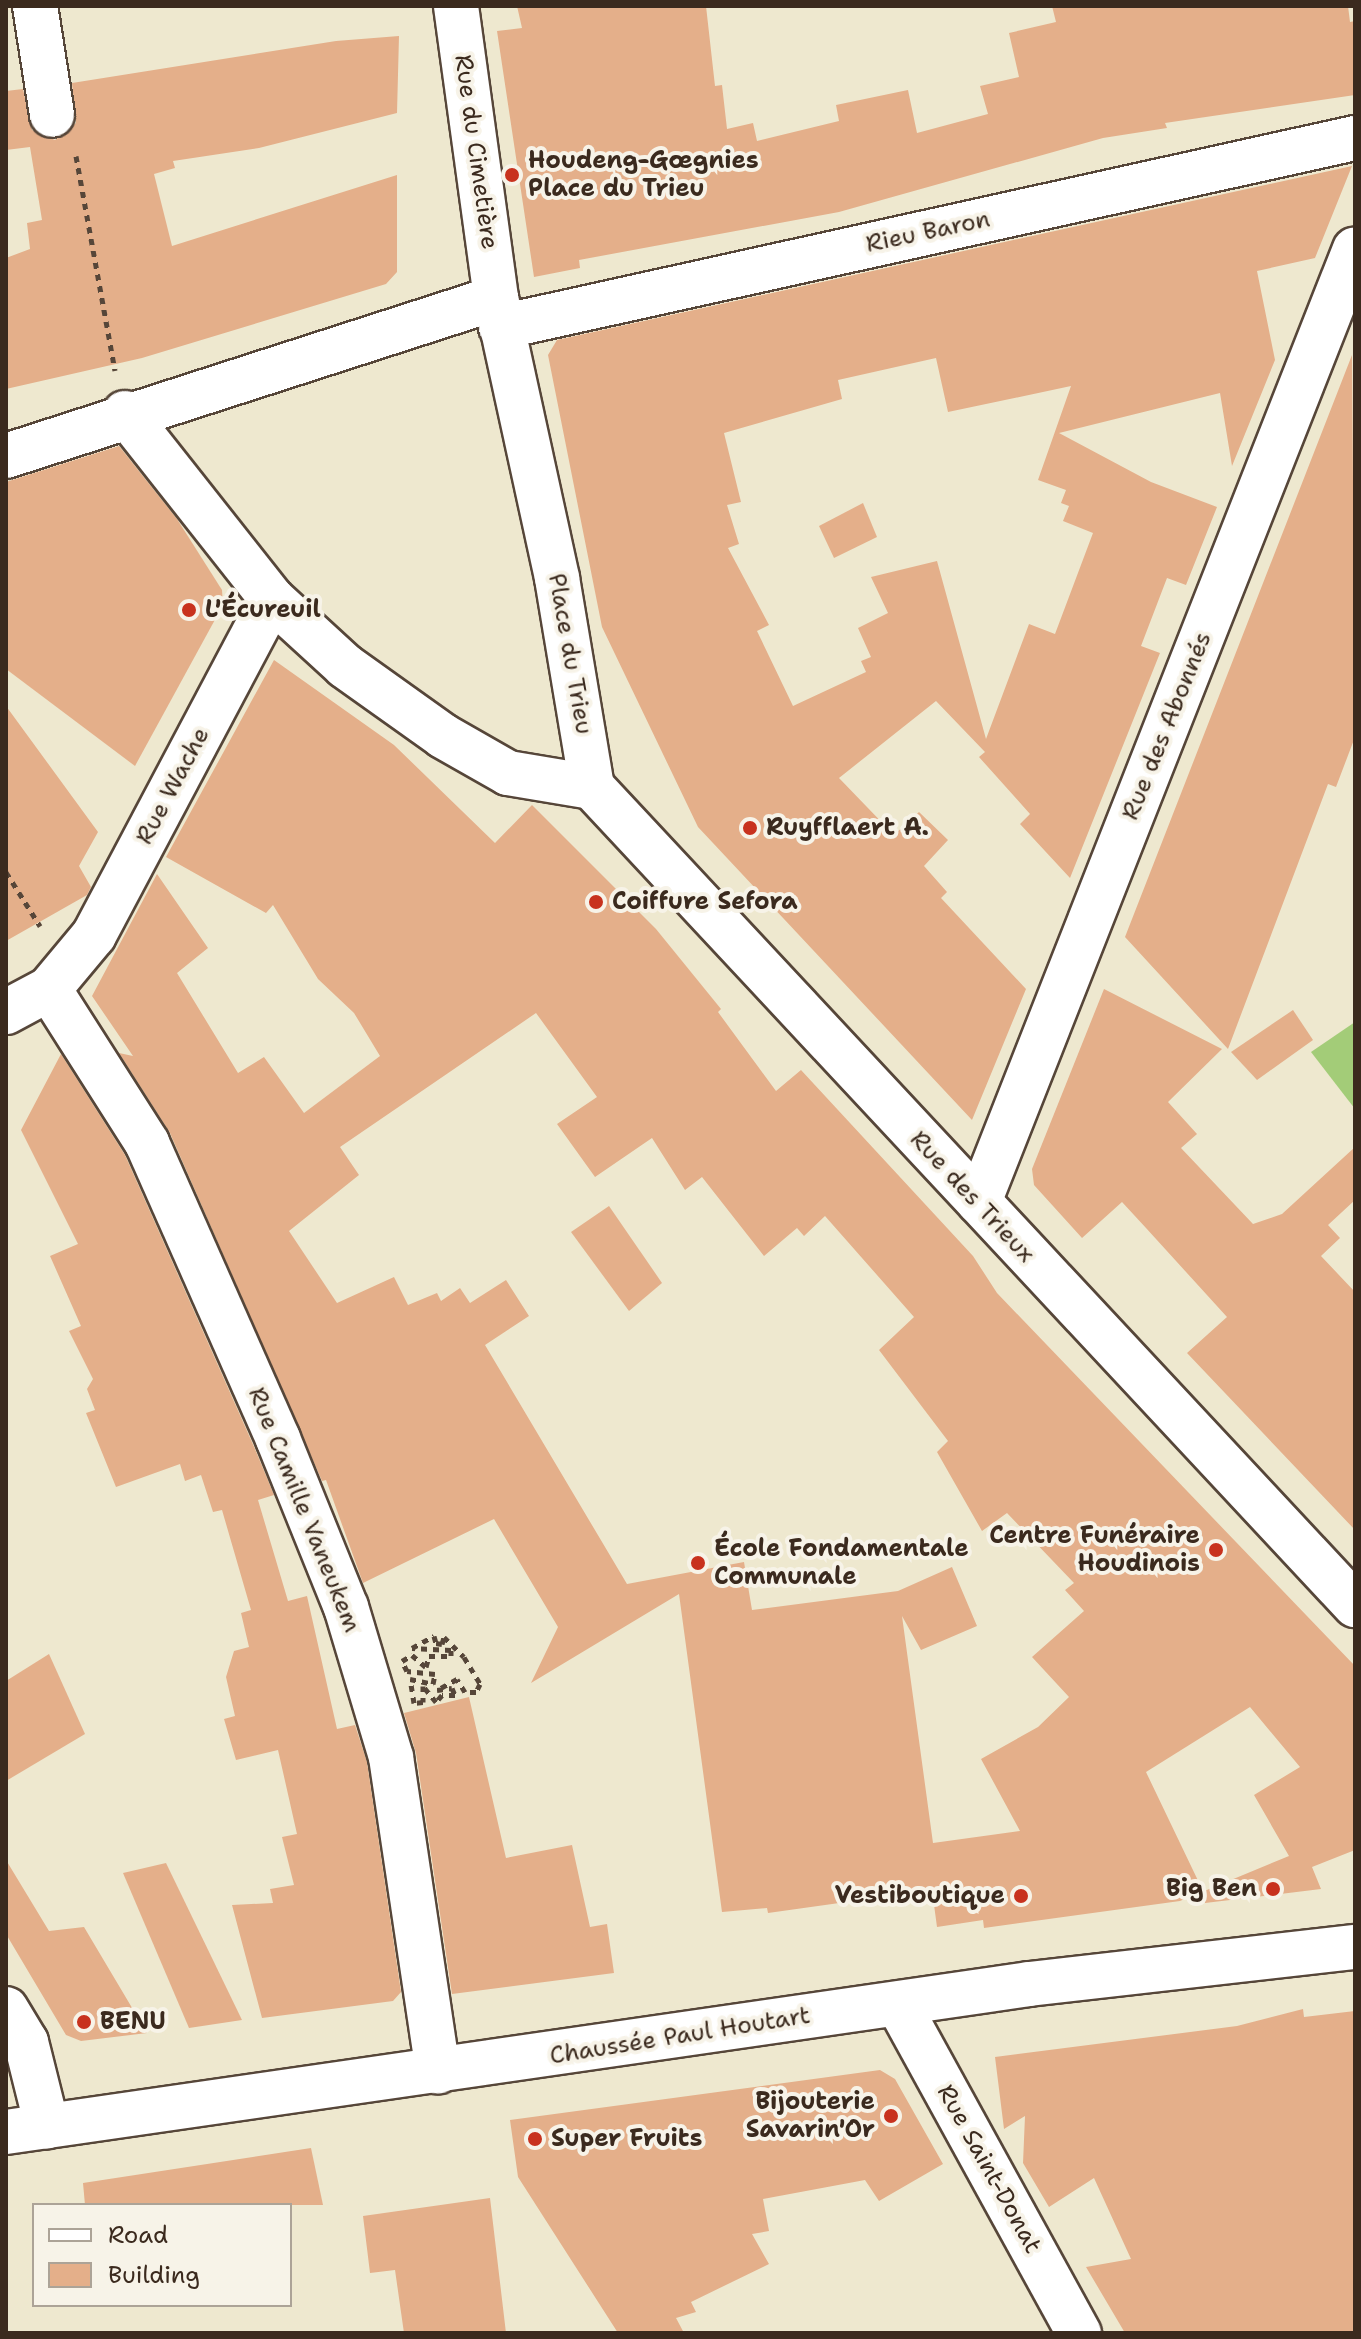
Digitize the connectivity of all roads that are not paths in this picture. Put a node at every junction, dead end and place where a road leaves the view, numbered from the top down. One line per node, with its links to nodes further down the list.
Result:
1 (35, 6): 3 (street)
2 (456, 6): 6 (street, Rue du Cimetière)
3 (52, 115)
4 (1355, 138): 6 (street, Rieu Baron)
5 (1355, 249): 13 (street, Rue des Abonnés)
6 (498, 312): 7 (street); 10 (street, Place du Trieu)
7 (125, 413): 8 (street); 9 (street)
8 (6, 456)
9 (272, 599): 10 (street); 11 (street, Rue Wache)
10 (592, 787): 13 (street, Rue des Trieux)
11 (57, 978): 12 (street, Rue Wache); 18 (street, Rue Camille Vaneukem)
12 (6, 1012)
13 (979, 1202): 14 (street, Rue des Trieux)
14 (1355, 1605)
15 (1355, 1947): 16 (street, Chaussée Paul Houtart)
16 (898, 2004): 18 (street, Chaussée Paul Houtart); 20 (street, Rue Saint-Donat)
17 (6, 2009): 19 (street)
18 (438, 2072): 19 (street, Chaussée Paul Houtart)
19 (26, 2129)
20 (1079, 2333)

